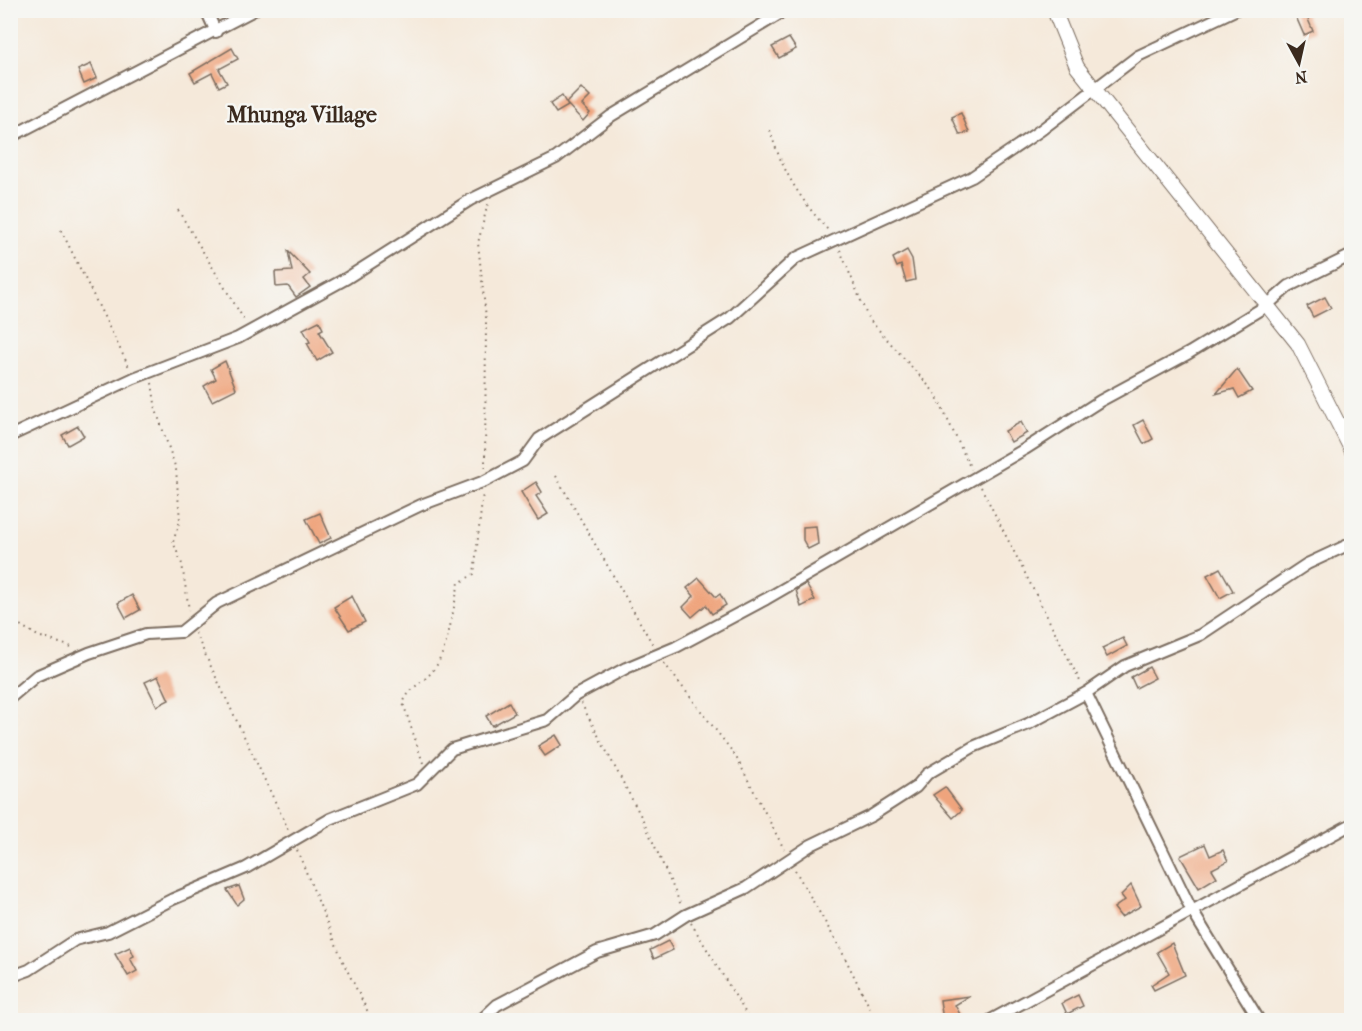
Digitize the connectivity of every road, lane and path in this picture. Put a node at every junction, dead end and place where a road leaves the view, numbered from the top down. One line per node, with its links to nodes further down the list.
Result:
1 (206, 10): 6 (street)
2 (254, 10): 6 (street)
3 (786, 10): 15 (street)
4 (1054, 10): 7 (street)
5 (1234, 10): 7 (street)
6 (216, 32): 9 (street)
7 (1094, 89): 12 (street); 14 (street)
8 (770, 130): 12 (path)
9 (10, 137)
10 (178, 210): 15 (path)
11 (61, 230): 17 (path)
12 (836, 239): 21 (path); 24 (street)
13 (1352, 255): 14 (street)
14 (1266, 306): 19 (street); 21 (street)
15 (251, 331): 16 (street)
16 (151, 372): 17 (street); 24 (path)
17 (134, 378): 18 (street)
18 (10, 436)
19 (1352, 451)
20 (556, 476): 26 (path)
21 (976, 478): 26 (street); 27 (path)
22 (1352, 543): 27 (street)
23 (10, 619): 25 (path)
24 (191, 624): 25 (street); 31 (path)
25 (89, 653): 29 (street)
26 (658, 656): 28 (street); 32 (path)
27 (1086, 693): 32 (street); 33 (street)
28 (576, 695): 31 (street); 34 (path)
29 (10, 698)
30 (1352, 824): 33 (street)
31 (294, 841): 35 (street); 36 (path)
32 (790, 860): 34 (street); 39 (path)
33 (1191, 909): 40 (street); 41 (street)
34 (686, 915): 37 (street); 38 (path)
35 (10, 977)
36 (372, 1020)
37 (481, 1020)
38 (750, 1020)
39 (876, 1020)
40 (990, 1020)
41 (1259, 1020)

